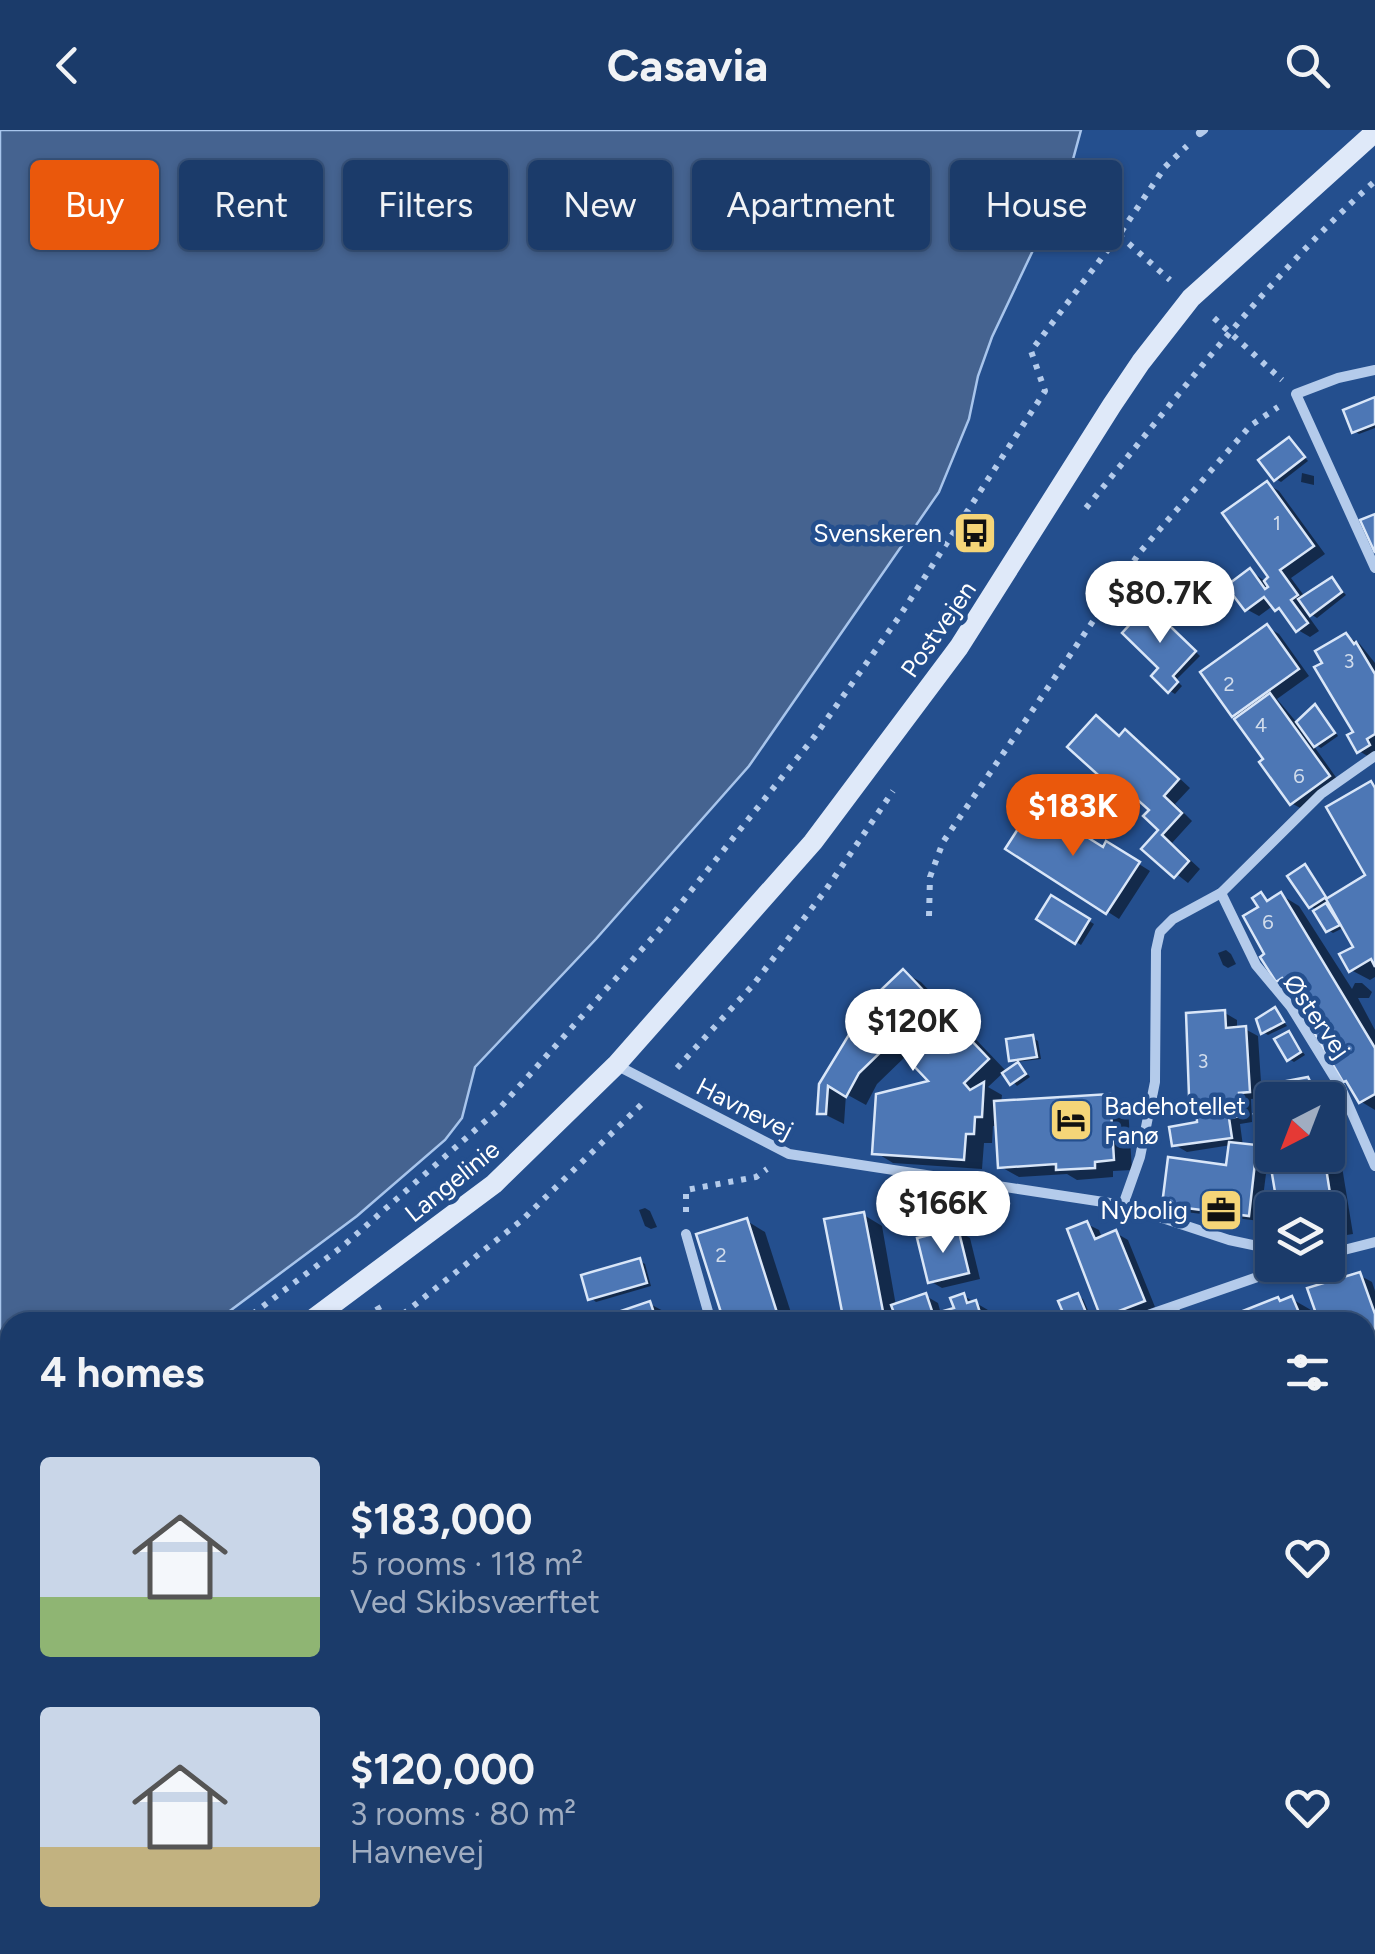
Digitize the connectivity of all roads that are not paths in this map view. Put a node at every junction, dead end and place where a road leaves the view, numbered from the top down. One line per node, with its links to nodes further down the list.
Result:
1 (1375, 132): 6 (street, Postvejen)
2 (1375, 370): 3 (street)
3 (1375, 568)
4 (1375, 756): 5 (street)
5 (1222, 893): 7 (street, Østervej); 8 (street)
6 (616, 1065): 8 (street, Havnevej); 15 (street, Langelinie)
7 (1375, 1166)
8 (1123, 1205): 11 (street, Havnevej)
9 (686, 1234): 16 (street)
10 (1375, 1242): 12 (street)
11 (1255, 1245)
12 (1345, 1250)
13 (1255, 1278): 14 (street)
14 (1173, 1307): 17 (street); 18 (street)
15 (322, 1312)
16 (708, 1312)
17 (1158, 1312)
18 (1175, 1312)

